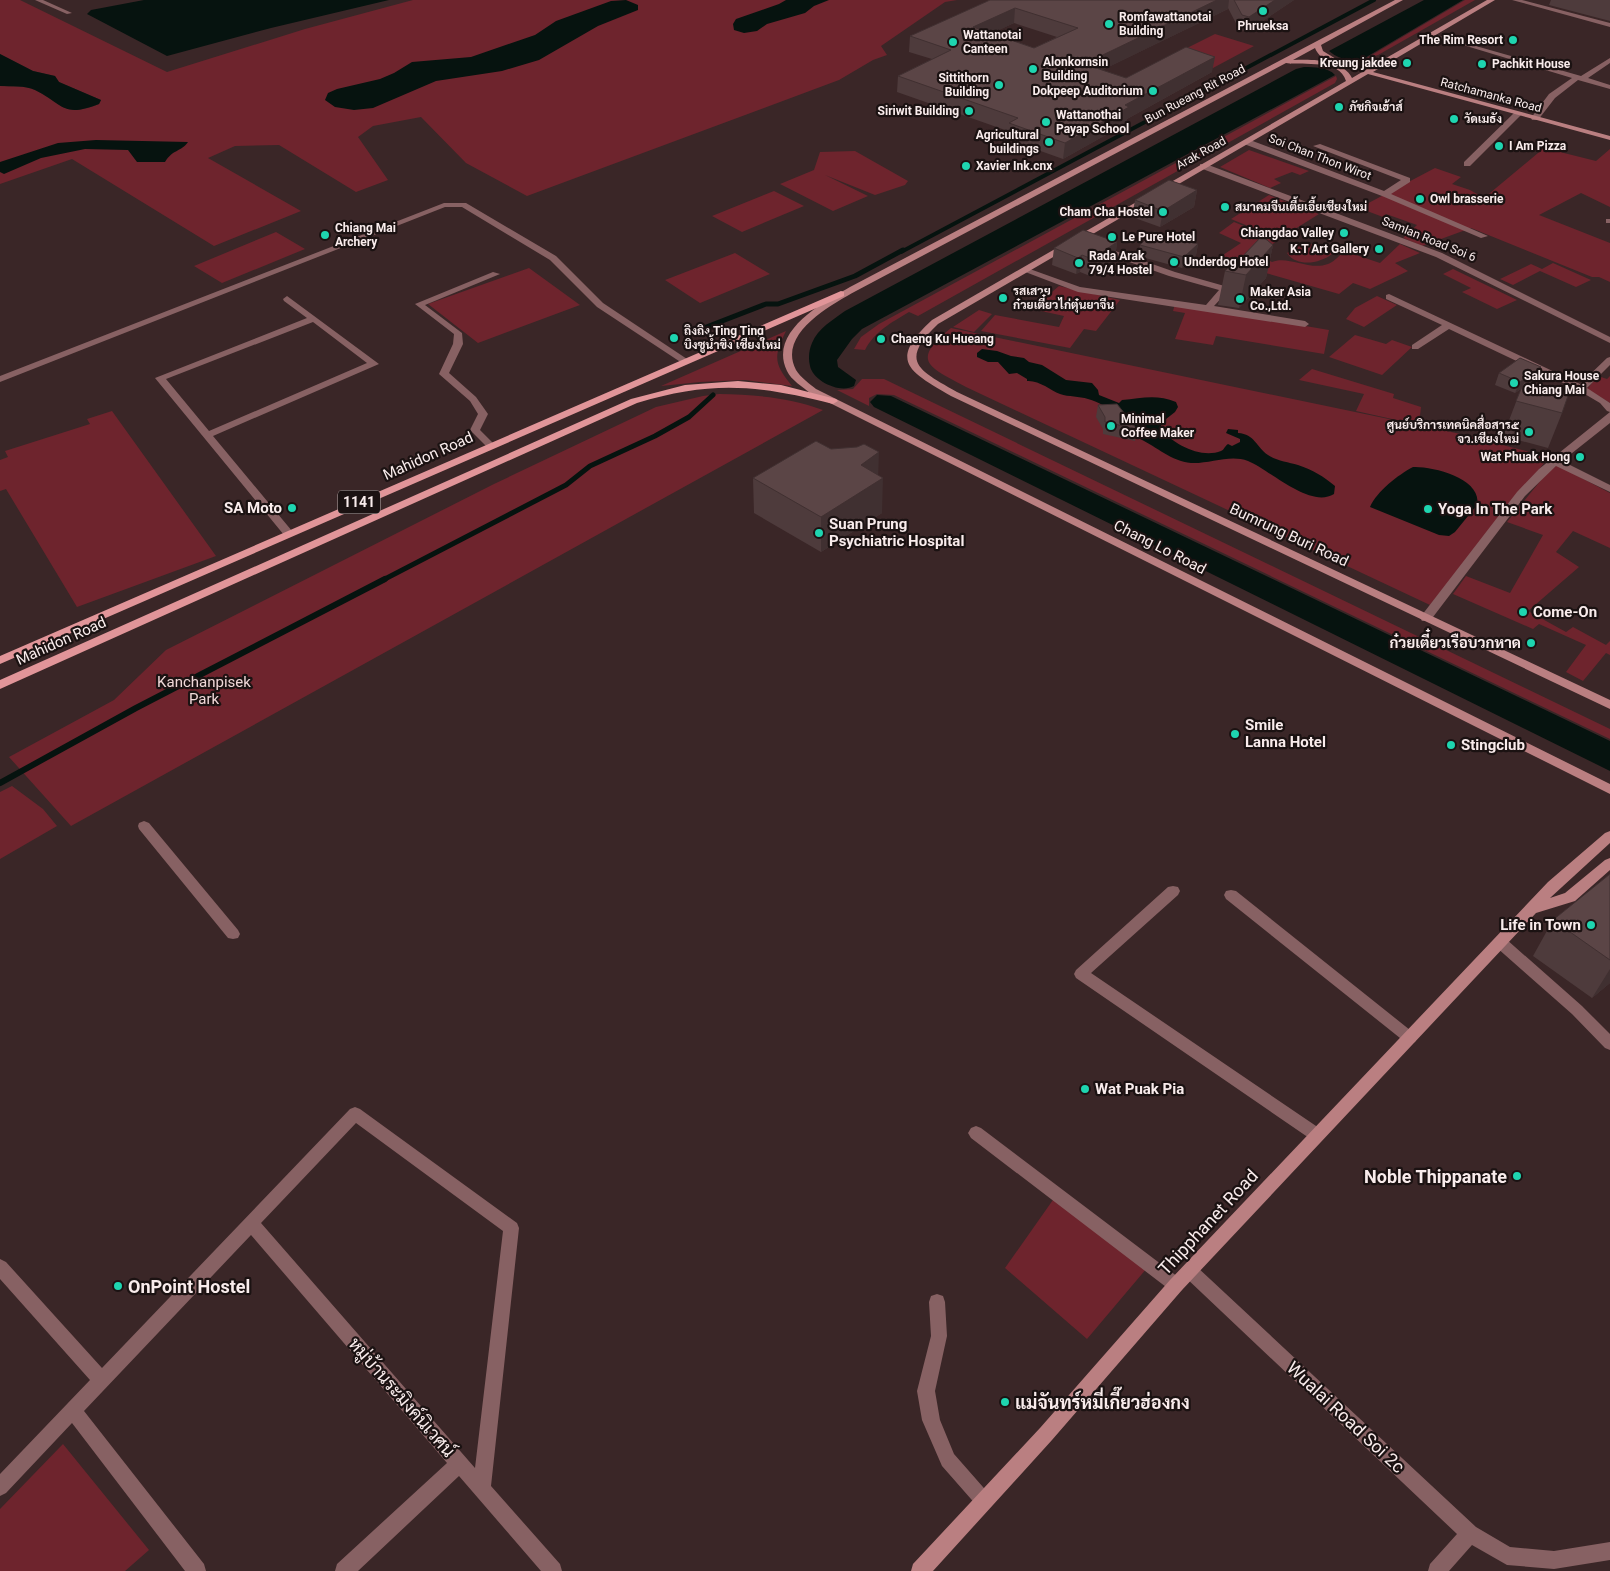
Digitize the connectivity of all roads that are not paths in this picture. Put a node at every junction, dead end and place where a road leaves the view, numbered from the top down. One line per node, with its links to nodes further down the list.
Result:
1 (38, 0): 5 (street)
2 (1400, 0): 8 (main road, Bun Rueang Rit Road)
3 (1492, 0): 7 (main road, Arak Road)
4 (1515, 0): 6 (street)
5 (70, 13)
6 (1610, 25)
7 (1432, 34): 11 (main road, Arak Road); 13 (street)
8 (1316, 44): 10 (main road, Bun Rueang Rit Road); 11 (main road)
9 (1610, 60): 13 (street)
10 (1282, 62): 14 (main road); 28 (main road, Bun Rueang Rit Road)
11 (1382, 63): 12 (main road, Arak Road)
12 (1367, 72): 14 (main road, Arak Road); 16 (main road, Ratchamanka Road)
13 (1580, 78): 15 (street); 17 (street)
14 (1350, 83): 19 (main road, Arak Road)
15 (1610, 87)
16 (1518, 114): 17 (main road, Ratchamanka Road); 21 (street)
17 (1535, 118): 18 (main road, Ratchamanka Road)
18 (1610, 138)
19 (1247, 142): 22 (main road, Arak Road); 23 (street, Soi Chan Thon Wirot)
20 (1317, 146): 23 (street)
21 (1467, 164)
22 (1203, 166): 25 (main road, Arak Road); 35 (street, Samlan Road Soi 6)
23 (1386, 194): 24 (street, Soi Chan Thon Wirot)
24 (1484, 236)
25 (1075, 240): 26 (main road, Arak Road); 31 (street)
26 (1024, 270): 31 (street); 41 (main road, Arak Road)
27 (496, 274): 46 (street)
28 (841, 294): 37 (main road, Mahidon Road); 42 (main road, Chang Lo Road)
29 (1389, 297): 34 (street)
30 (287, 299): 32 (street)
31 (1208, 308): 33 (street)
32 (314, 318): 45 (street); 45 (street)
33 (1305, 324)
34 (1449, 325): 36 (street); 40 (street)
35 (1610, 340)
36 (1415, 347)
37 (685, 360): 39 (street); 46 (main road, Mahidon Road / 1141)
38 (1610, 360): 40 (street)
39 (0, 379)
40 (1581, 388): 43 (street)
41 (954, 394): 50 (main road, Bumrung Buri Road)
42 (833, 401): 52 (main road, Mahidon Road / 1141); 55 (main road, Chang Lo Road)
43 (1610, 409)
44 (1610, 415): 47 (street)
45 (207, 435): 49 (street)
46 (490, 445): 49 (main road, Mahidon Road / 1141)
47 (1556, 462): 48 (street); 50 (street)
48 (1610, 489)
49 (288, 533): 51 (main road, Mahidon Road / 1141)
50 (1426, 618): 54 (main road, Bumrung Buri Road)
51 (1, 660): 52 (main road)
52 (16, 678): 53 (main road, Mahidon Road / 1141)
53 (0, 685)
54 (1610, 705)
55 (1610, 789)
56 (144, 826): 62 (street)
57 (1610, 836): 61 (main road, Thipphanet Road)
58 (1610, 862): 61 (main road, Thipphanet Road)
59 (1173, 891): 67 (street)
60 (1231, 895): 64 (street)
61 (1534, 908): 63 (main road, Thipphanet Road)
62 (233, 934)
63 (1501, 943): 64 (main road, Thipphanet Road); 65 (street)
64 (1410, 1038): 67 (main road, Thipphanet Road)
65 (1610, 1044)
66 (976, 1132): 71 (street)
67 (1317, 1135): 70 (main road, Thipphanet Road)
68 (251, 1223): 73 (street); 75 (street, หมู่บ้านระมิงค์นิเวศน์); 77 (street)
69 (0, 1268): 73 (street)
70 (1190, 1271): 71 (main road, Thipphanet Road); 79 (street, Wualai Road Soi 2c)
71 (1176, 1285): 78 (main road, Thipphanet Road)
72 (937, 1302): 78 (street)
73 (102, 1380): 74 (street)
74 (73, 1410): 76 (street); 81 (street)
75 (460, 1463): 77 (street, หมู่บ้านระมิงค์นิเวศน์); 82 (street)
76 (0, 1487)
77 (482, 1490): 83 (street, หมู่บ้านระมิงค์นิเวศน์)
78 (984, 1501): 84 (main road, Thipphanet Road)
79 (1470, 1533): 80 (street, Wualai Road Soi 2c); 85 (street)
80 (1610, 1551)
81 (197, 1571)
82 (344, 1571)
83 (553, 1571)
84 (920, 1571)
85 (1437, 1571)

